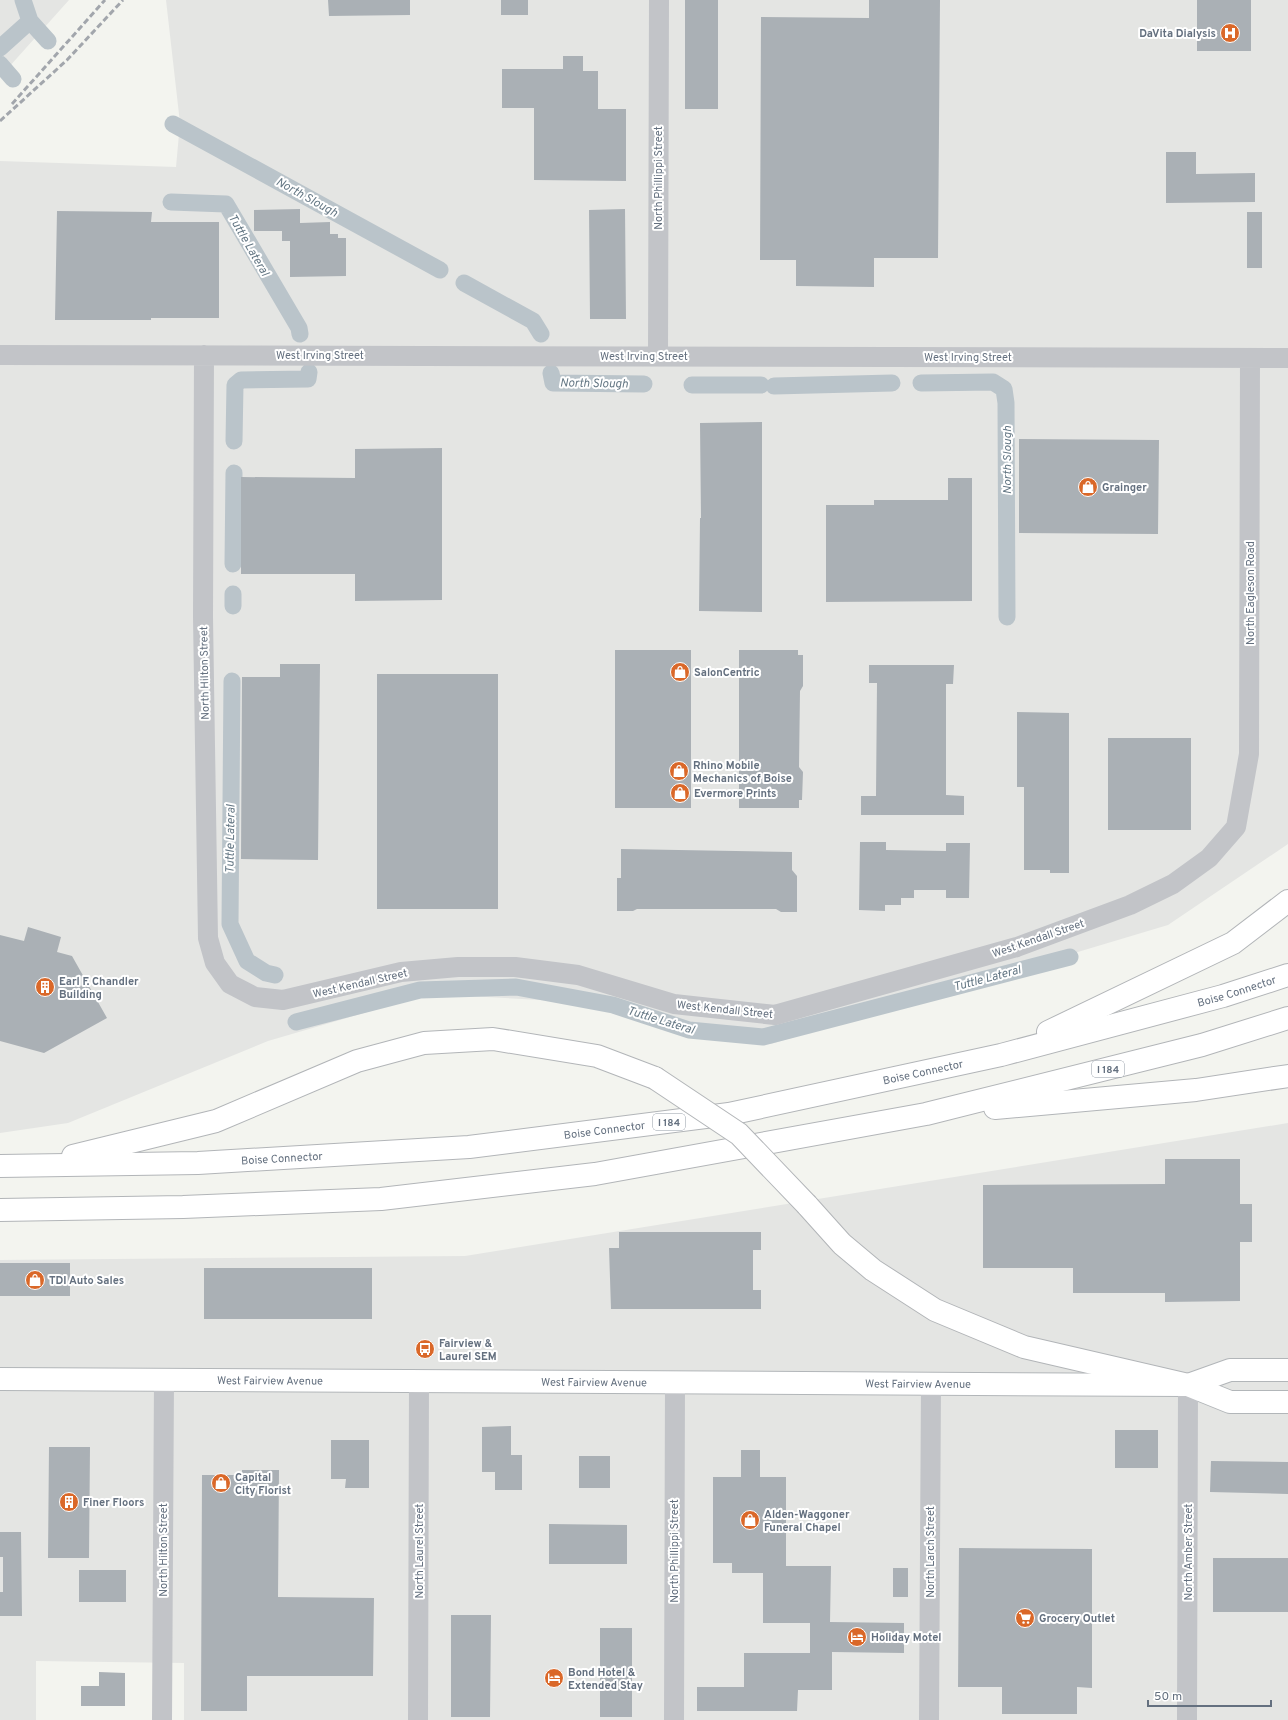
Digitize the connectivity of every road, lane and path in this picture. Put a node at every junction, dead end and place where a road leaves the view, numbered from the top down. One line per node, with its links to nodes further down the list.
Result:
1 (659, 0): 4 (street, North Phillippi Street)
2 (0, 354): 3 (street, West Irving Street)
3 (204, 355): 4 (street, West Irving Street); 10 (street, North Hilton Street)
4 (658, 356): 5 (street, West Irving Street)
5 (1250, 358): 6 (street, West Irving Street); 7 (street, North Eagleson Road)
6 (1288, 358)
7 (1236, 827): 10 (street, West Kendall Street)
8 (1288, 901): 12 (main road)
9 (1288, 975): 12 (main road, Boise Connector / I 184)
10 (230, 984)
11 (1288, 1018): 14 (main road, I 184)
12 (1001, 1055): 16 (main road, Boise Connector / I 184)
13 (1288, 1076): 14 (main road)
14 (926, 1114): 17 (main road, I 184)
15 (0, 1166): 16 (main road, Boise Connector / I 184)
16 (34, 1166): 24 (main road, bridge)
17 (0, 1210)
18 (1288, 1370): 24 (main road, West Fairview Avenue)
19 (0, 1379): 20 (main road, West Fairview Avenue)
20 (164, 1380): 21 (main road, West Fairview Avenue); 26 (street, North Hilton Street)
21 (419, 1382): 22 (main road, West Fairview Avenue); 27 (street, North Laurel Street)
22 (675, 1383): 23 (main road, West Fairview Avenue); 28 (street, North Phillippi Street)
23 (931, 1384): 24 (main road, West Fairview Avenue); 29 (street, North Larch Street)
24 (1188, 1385): 25 (main road, West Fairview Avenue); 30 (street, North Amber Street)
25 (1288, 1402)
26 (162, 1720)
27 (418, 1720)
28 (674, 1720)
29 (929, 1720)
30 (1187, 1720)

